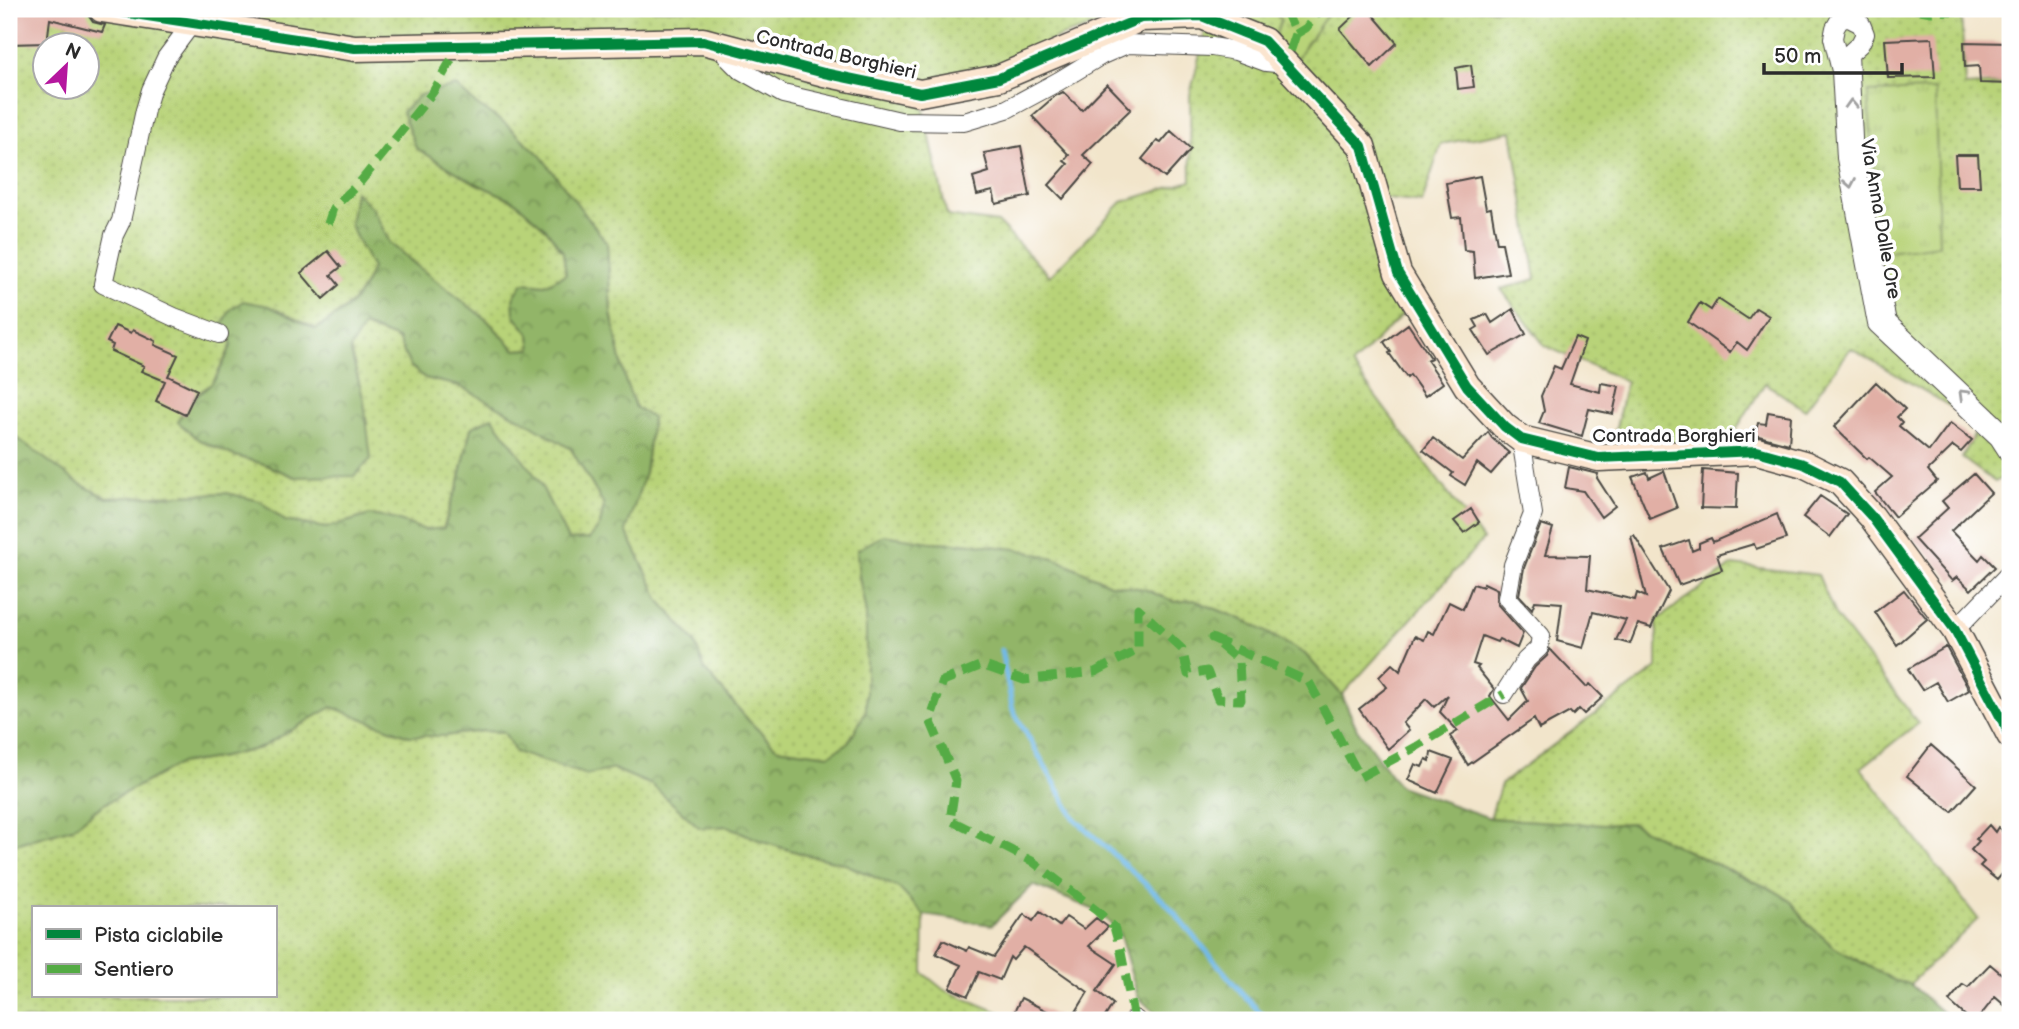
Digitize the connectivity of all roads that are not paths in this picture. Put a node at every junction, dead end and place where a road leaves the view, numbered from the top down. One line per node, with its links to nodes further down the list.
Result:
1 (102, 9): 2 (street, Contrada Borghieri)
2 (192, 23): 3 (street, Contrada Borghieri); 5 (street)
3 (720, 45): 4 (street, Contrada Borghieri); 4 (street)
4 (1286, 64): 6 (street, Contrada Borghieri)
5 (219, 334)
6 (1521, 439): 10 (street, Contrada Borghieri); 11 (street)
7 (2010, 443): 8 (street, Via Anna Dalle Ore, one-way to 8)
8 (2010, 455)
9 (2010, 573): 10 (street)
10 (1955, 630): 12 (street, Contrada Borghieri)
11 (1504, 694)
12 (2010, 735)

